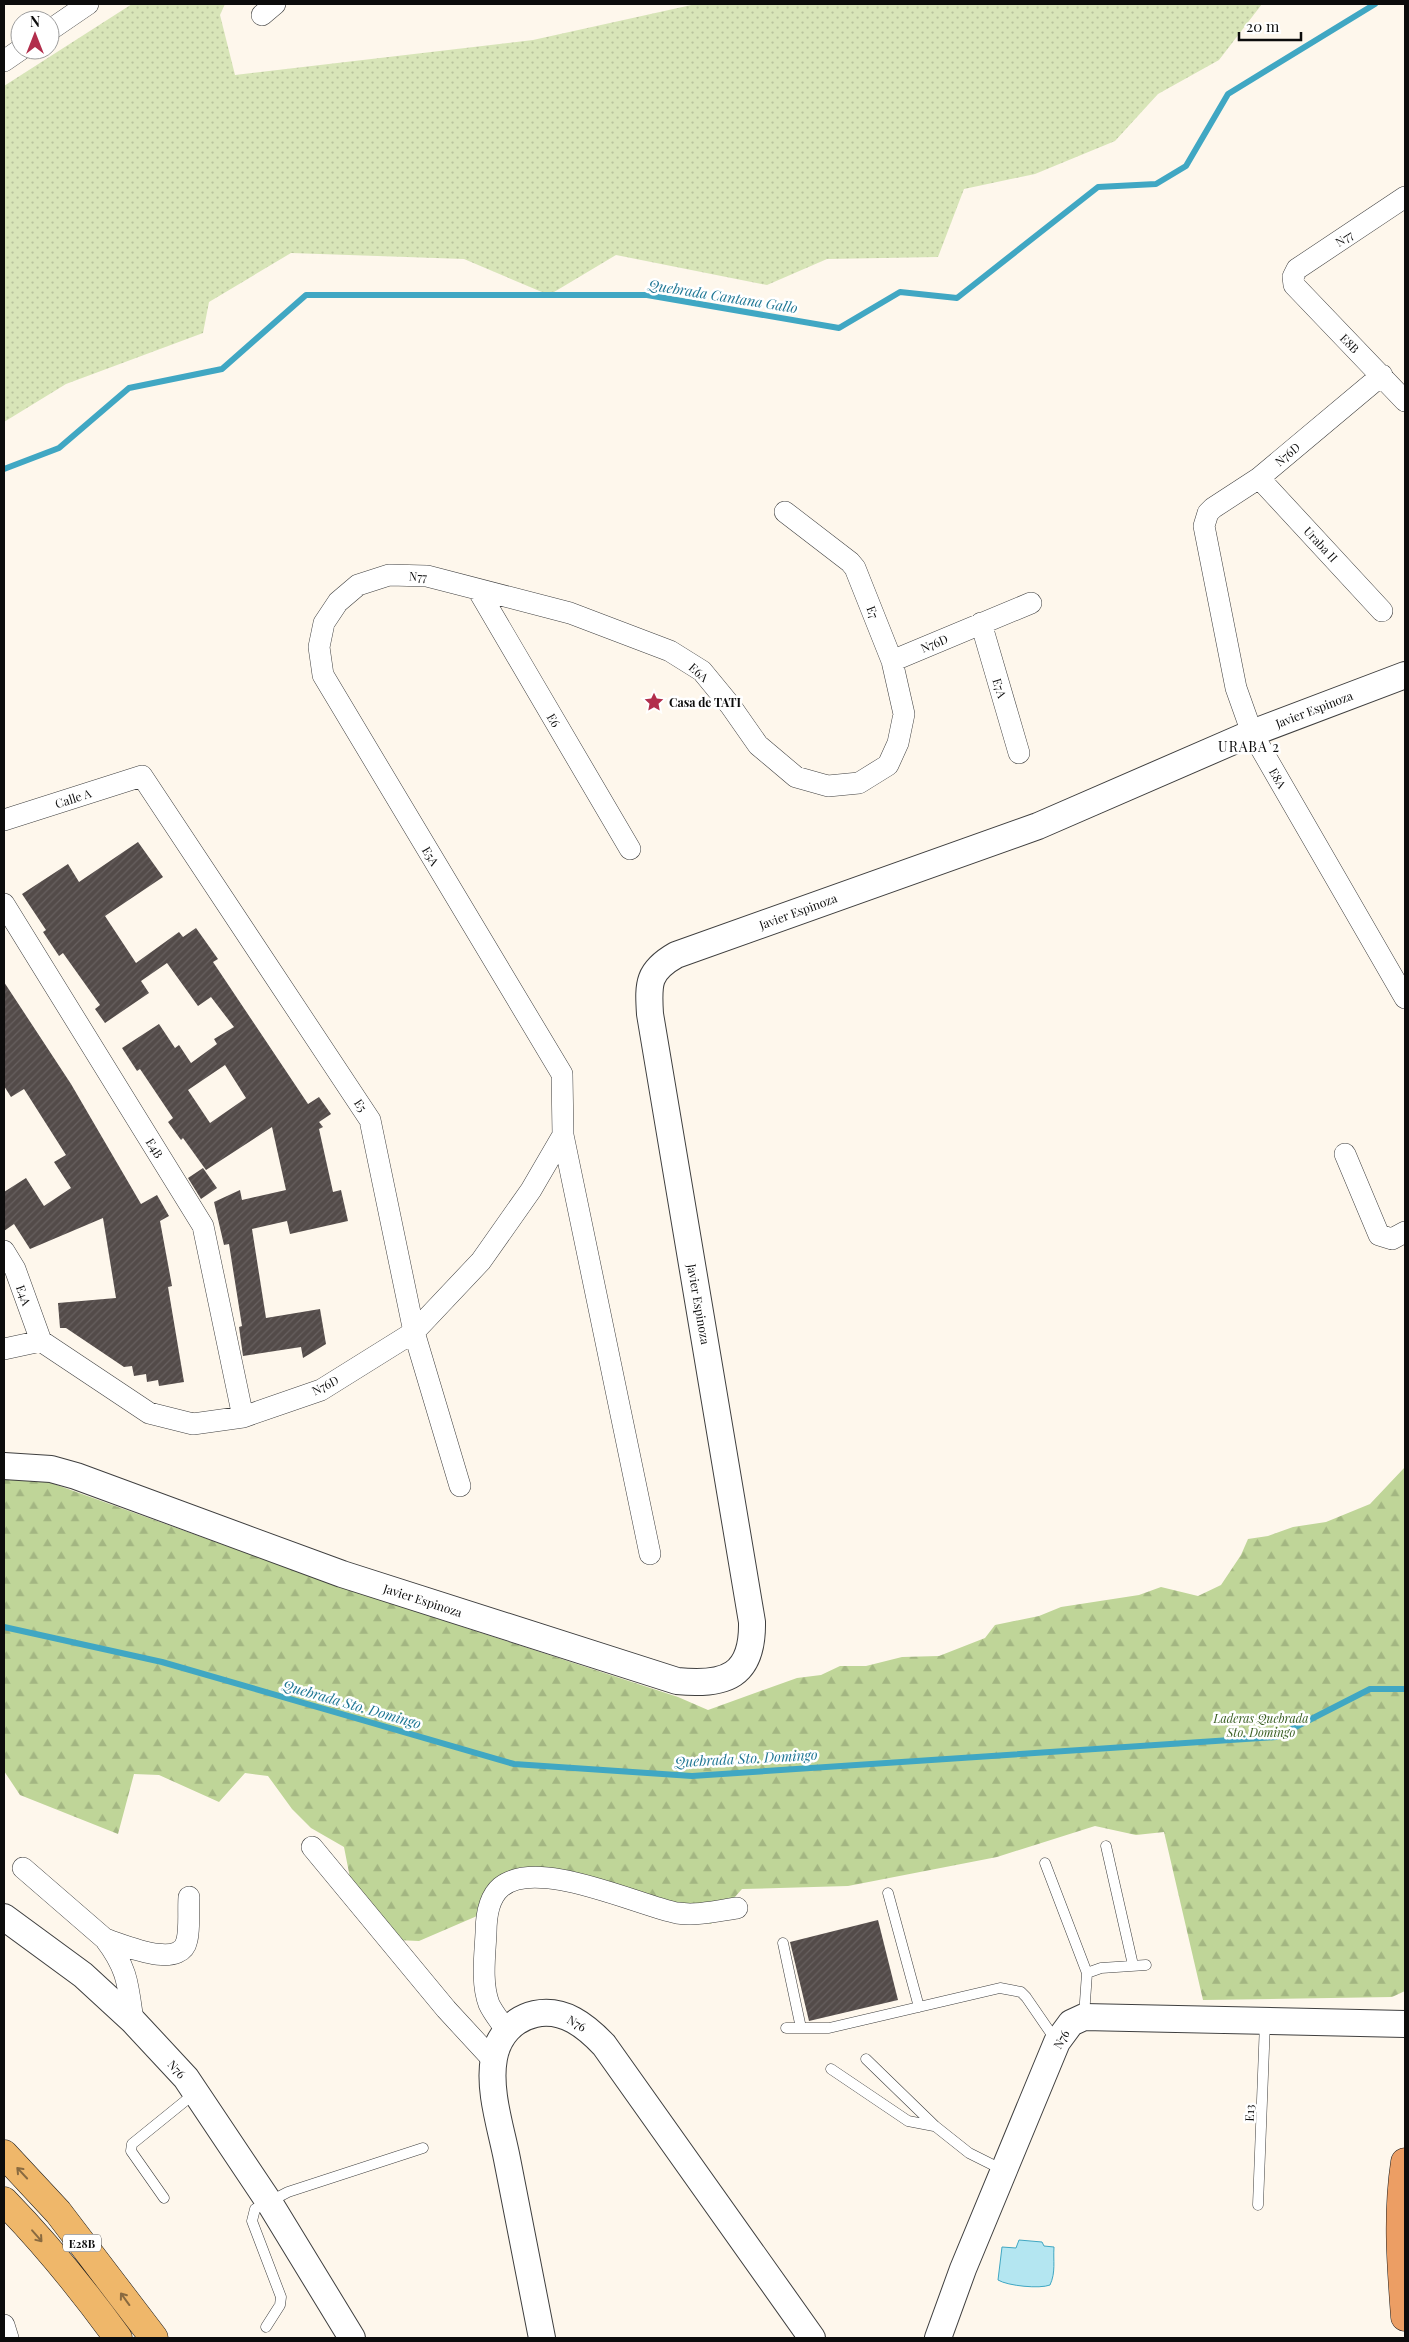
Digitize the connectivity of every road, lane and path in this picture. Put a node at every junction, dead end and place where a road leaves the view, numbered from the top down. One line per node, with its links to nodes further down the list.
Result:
1 (88, 4): 2 (street)
2 (60, 23)
3 (1405, 197): 4 (street, N77)
4 (1294, 285): 5 (street, E8B)
5 (1382, 375): 6 (street, E8B); 7 (street, N76D)
6 (1405, 401)
7 (1259, 478): 9 (street, N76D); 13 (street, Uraba II)
8 (785, 512): 15 (street, E7)
9 (1205, 536): 17 (street, E8A)
10 (358, 584): 11 (street, N77); 25 (street, E5A)
11 (478, 590): 18 (street, E6A); 22 (street, E6)
12 (1031, 603): 14 (street, N76D)
13 (1382, 611)
14 (980, 622): 15 (street, N76D); 19 (street, E7A)
15 (892, 661): 18 (street, E7)
16 (1405, 675): 17 (street, Javier Espinoza)
17 (1252, 733): 24 (street, E8A); 33 (street, Javier Espinoza)
18 (898, 744)
19 (1020, 752)
20 (142, 776): 21 (street, Calle A); 29 (street, E5)
21 (4, 820)
22 (630, 849)
23 (4, 904): 32 (street, E4B)
24 (1405, 998)
25 (563, 1135): 29 (street, N76D); 35 (street, E5A)
26 (1345, 1154): 27 (street)
27 (1405, 1232)
28 (4, 1251): 30 (street, E4A)
29 (414, 1332): 32 (street, N76D); 34 (street, E5)
30 (41, 1341): 31 (street); 32 (street, N76D)
31 (4, 1349)
32 (243, 1417)
33 (4, 1466)
34 (460, 1486)
35 (650, 1554)
36 (1106, 1846): 46 (lane)
37 (312, 1847): 59 (street)
38 (1045, 1863): 48 (lane)
39 (23, 1868): 44 (street)
40 (888, 1893): 49 (lane)
41 (188, 1897): 44 (street)
42 (737, 1908): 56 (street)
43 (4, 1918): 51 (street, N76)
44 (105, 1939): 51 (street)
45 (783, 1943): 55 (lane)
46 (1133, 1965): 47 (lane); 48 (lane)
47 (1146, 1965)
48 (1086, 1973): 50 (lane)
49 (919, 2007): 55 (lane); 57 (lane)
50 (1084, 2017): 52 (street); 57 (street, N76)
51 (133, 2021): 61 (street, N76)
52 (1265, 2022): 53 (street); 70 (lane, E13)
53 (1396, 2024)
54 (786, 2028): 55 (lane)
55 (801, 2028)
56 (506, 2030): 59 (street); 79 (street, N76)
57 (1057, 2042): 66 (street, N76)
58 (866, 2059): 62 (lane)
59 (493, 2060): 78 (street)
60 (831, 2070): 62 (lane)
61 (196, 2092): 67 (lane); 69 (street, N76)
62 (935, 2126): 66 (lane)
63 (423, 2148): 69 (lane)
64 (4, 2154): 76 (main road, E28B, one-way to 64)
65 (1405, 2162): 71 (highway)
66 (1004, 2170): 80 (street, N76)
67 (164, 2198)
68 (4, 2201): 75 (main road, E28B, one-way to 75)
69 (269, 2202): 73 (lane); 77 (street, N76)
70 (1258, 2205)
71 (1405, 2317)
72 (4, 2325): 74 (street)
73 (266, 2327)
74 (8, 2338)
75 (118, 2338)
76 (154, 2338)
77 (352, 2338)
78 (542, 2338)
79 (812, 2338)
80 (938, 2338)

